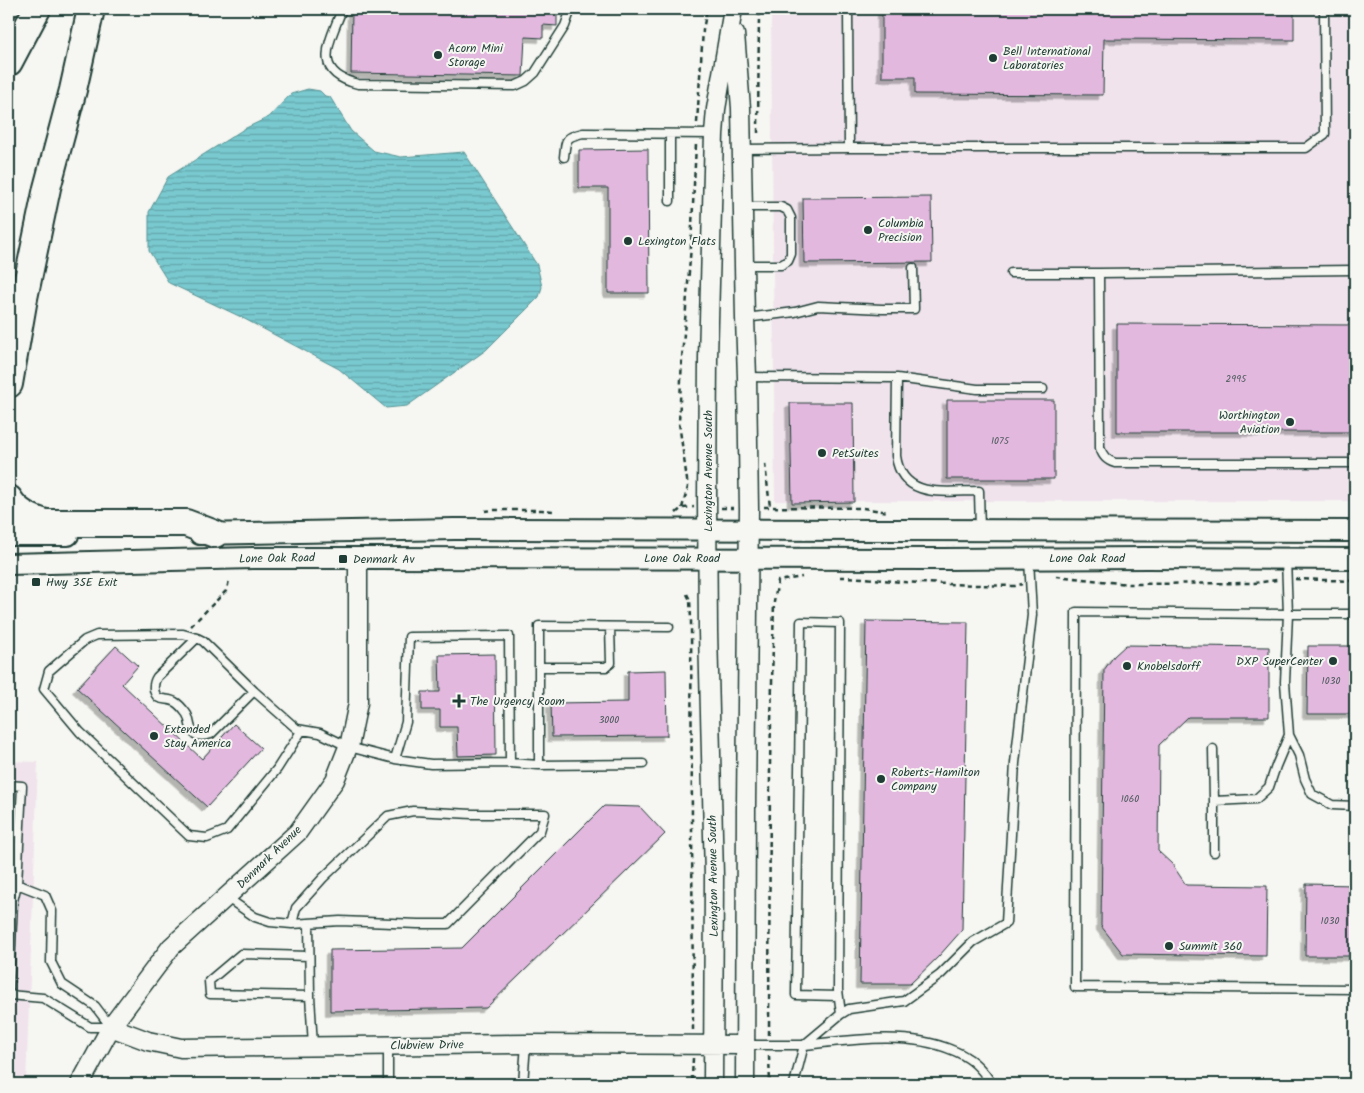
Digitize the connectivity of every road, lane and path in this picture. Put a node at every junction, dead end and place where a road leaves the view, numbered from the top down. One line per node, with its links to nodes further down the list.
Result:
1 (37, 9): 10 (highway)
2 (86, 9): 24 (highway)
3 (90, 9): 28 (highway)
4 (342, 9): 5 (lane)
5 (571, 9)
6 (707, 9): 12 (path)
7 (733, 9): 13 (street, Lexington Avenue South); 14 (street, Lexington Avenue South)
8 (848, 9): 15 (lane)
9 (1324, 9): 15 (lane)
10 (9, 62)
11 (670, 134): 12 (lane); 16 (lane); 17 (lane)
12 (697, 134): 13 (lane); 32 (path)
13 (714, 134): 33 (street, Lexington Avenue South)
14 (742, 148): 15 (lane); 18 (street, Lexington Avenue South)
15 (849, 148)
16 (564, 157)
17 (670, 200)
18 (742, 207): 19 (street, Lexington Avenue South); 19 (lane)
19 (744, 265): 25 (street, Lexington Avenue South)
20 (913, 268): 25 (lane)
21 (1355, 270): 23 (lane)
22 (1012, 272): 23 (lane)
23 (1099, 273): 30 (lane)
24 (9, 296)
25 (745, 318): 26 (street, Lexington Avenue South)
26 (747, 377): 27 (lane); 34 (street, Lexington Avenue South)
27 (897, 378): 29 (lane); 35 (lane)
28 (9, 384)
29 (1044, 389)
30 (1355, 463)
31 (9, 499): 37 (highway)
32 (682, 508)
33 (708, 530): 34 (main road, Lone Oak Road); 37 (main road, Lone Oak Road); 40 (street, Lexington Avenue South)
34 (749, 530): 35 (main road, Lone Oak Road); 41 (street, Lexington Avenue South)
35 (980, 530): 36 (main road, Lone Oak Road)
36 (1355, 531)
37 (215, 534): 38 (main road, Lone Oak Road)
38 (9, 535)
39 (358, 558): 40 (main road, Lone Oak Road); 45 (main road, Lone Oak Road); 63 (street, Denmark Avenue)
40 (708, 558): 41 (main road, Lone Oak Road); 87 (street, Lexington Avenue South)
41 (749, 558): 42 (main road, Lone Oak Road); 88 (street, Lexington Avenue South)
42 (1029, 559): 43 (main road, Lone Oak Road); 51 (lane)
43 (1286, 559): 44 (main road, Lone Oak Road); 49 (lane)
44 (1355, 559)
45 (9, 564)
46 (806, 577): 89 (path)
47 (840, 577): 51 (path)
48 (228, 579): 57 (path)
49 (1287, 580): 50 (path); 51 (path); 53 (lane)
50 (1355, 581)
51 (1030, 582): 83 (lane)
52 (687, 594): 86 (path)
53 (1288, 614): 54 (lane); 62 (lane); 79 (lane)
54 (1355, 614)
55 (669, 626): 56 (lane)
56 (610, 627): 59 (lane); 59 (lane)
57 (183, 634): 58 (lane); 61 (lane)
58 (197, 638): 60 (lane); 60 (lane)
59 (539, 667): 68 (lane)
60 (254, 691): 61 (lane)
61 (302, 730): 63 (lane)
62 (1289, 735): 70 (lane); 71 (lane)
63 (349, 746): 65 (lane); 74 (street, Denmark Avenue)
64 (1213, 749): 70 (lane)
65 (395, 760): 66 (lane); 66 (lane)
66 (510, 763): 68 (lane)
67 (643, 764): 68 (lane)
68 (538, 765)
69 (9, 785): 73 (lane)
70 (1214, 801): 72 (lane)
71 (1355, 806)
72 (1214, 852)
73 (13, 884): 78 (lane); 84 (lane)
74 (226, 897): 76 (lane); 84 (street, Denmark Avenue)
75 (309, 923): 76 (lane); 76 (lane); 77 (lane)
76 (292, 924)
77 (310, 956): 81 (lane); 81 (lane)
78 (9, 989)
79 (1355, 989)
80 (9, 995): 84 (lane)
81 (310, 996): 92 (lane)
82 (838, 996): 82 (lane); 83 (lane)
83 (841, 1014): 90 (lane)
84 (111, 1027): 92 (street, Clubview Drive); 93 (street, Denmark Avenue)
85 (526, 1044): 86 (street, Clubview Drive); 91 (street, Clubview Drive); 95 (lane)
86 (694, 1045): 87 (street, Clubview Drive); 96 (path)
87 (713, 1045): 88 (street, Clubview Drive); 97 (street, Lexington Avenue South)
88 (746, 1045): 89 (lane); 98 (street, Lexington Avenue South)
89 (769, 1045): 90 (lane); 99 (path)
90 (804, 1045): 100 (lane); 101 (lane)
91 (388, 1046): 92 (street, Clubview Drive); 94 (lane)
92 (312, 1047)
93 (80, 1084)
94 (388, 1084)
95 (523, 1084)
96 (694, 1084)
97 (713, 1084)
98 (746, 1084)
99 (770, 1084)
100 (794, 1084)
101 (992, 1084)

